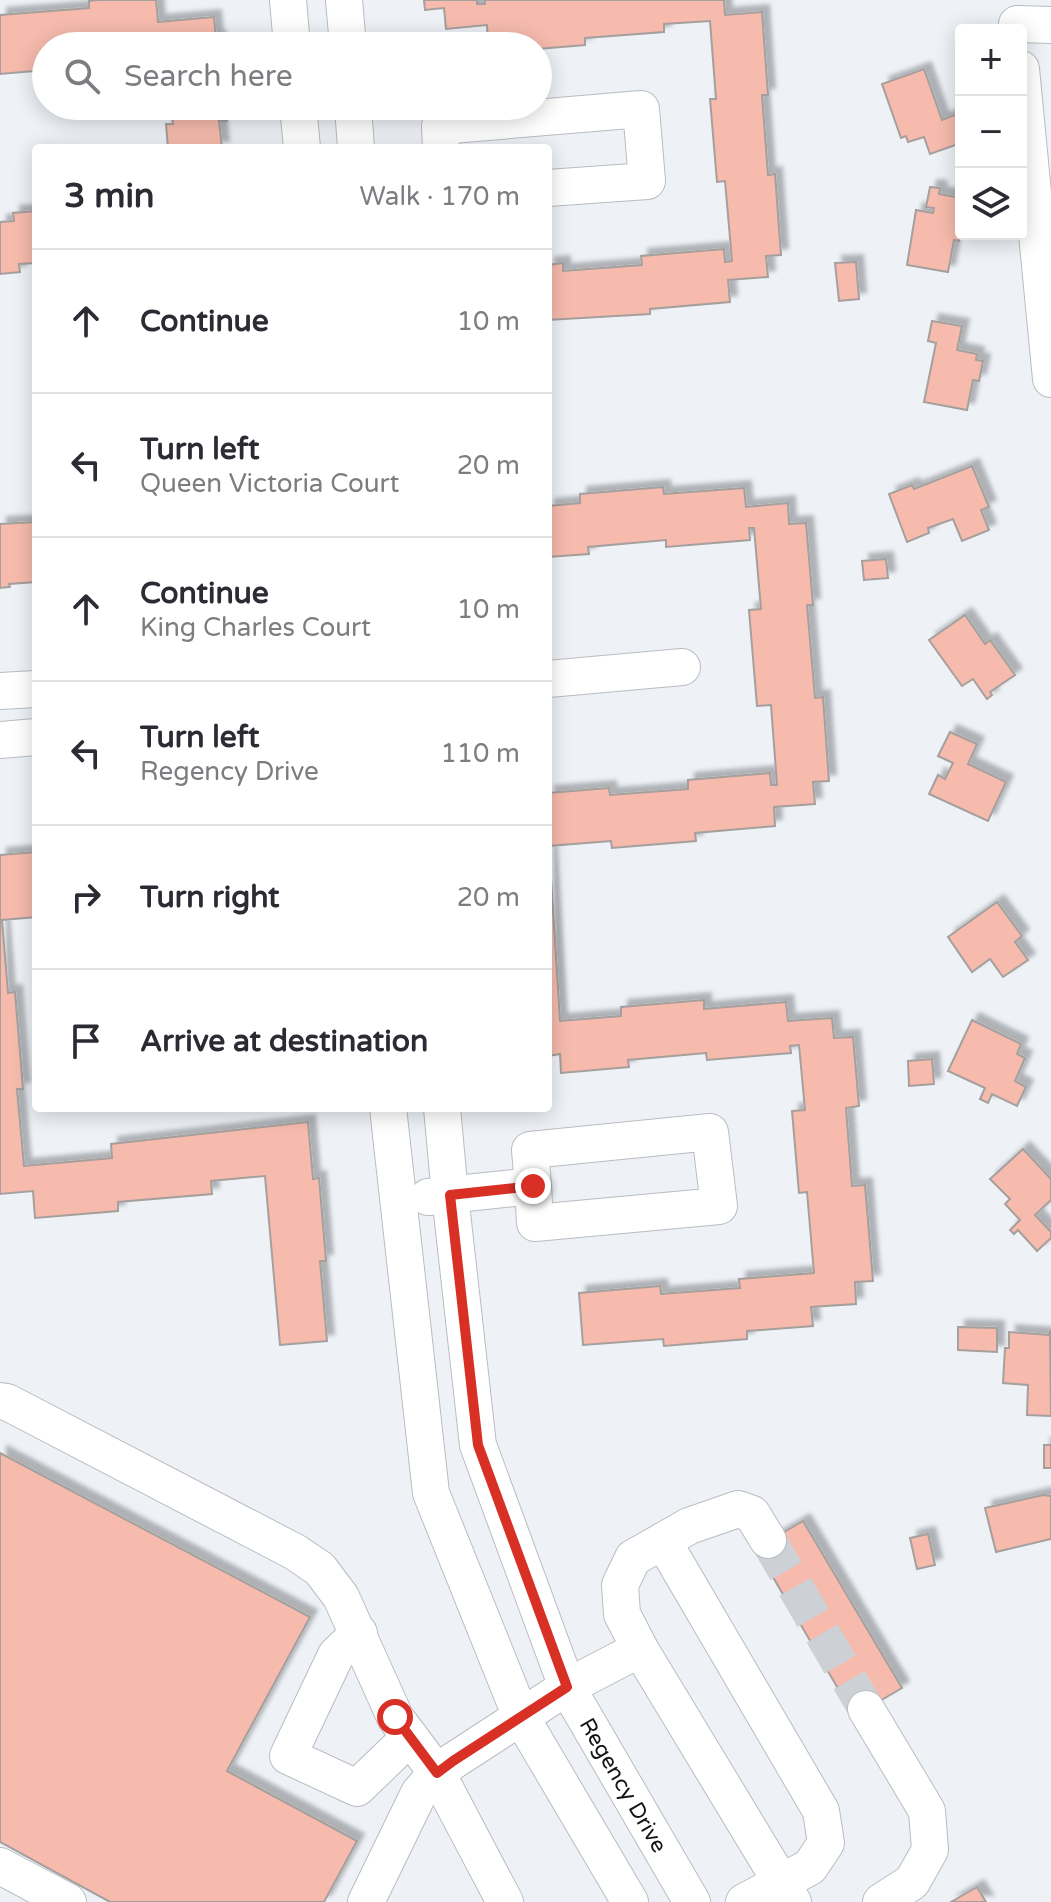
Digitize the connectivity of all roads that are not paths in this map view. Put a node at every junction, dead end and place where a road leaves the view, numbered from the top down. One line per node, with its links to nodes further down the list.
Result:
1 (288, 0): 3 (street)
2 (344, 0): 4 (street)
3 (291, 32)
4 (347, 32)
5 (1024, 96): 14 (street)
6 (552, 117): 13 (street)
7 (299, 120): 10 (street)
8 (354, 120): 11 (street)
9 (511, 120): 12 (street)
10 (302, 144)
11 (356, 144)
12 (441, 144)
13 (552, 188)
14 (1051, 379)
15 (682, 667): 16 (street)
16 (552, 679)
17 (32, 689): 18 (street)
18 (0, 691)
19 (32, 737): 20 (street)
20 (0, 740)
21 (388, 1112): 25 (street)
22 (442, 1112): 24 (street, Regency Drive)
23 (533, 1186): 23 (street); 24 (street)
24 (450, 1195): 25 (street); 31 (street, Regency Drive)
25 (398, 1199): 33 (street)
26 (0, 1401): 29 (street)
27 (768, 1540): 28 (street)
28 (663, 1541): 30 (street); 37 (street)
29 (359, 1633): 34 (street); 34 (street)
30 (640, 1649): 31 (street); 37 (street)
31 (567, 1687): 33 (street); 42 (street, Regency Drive)
32 (866, 1709): 44 (street)
33 (521, 1717): 35 (street); 41 (street)
34 (410, 1737): 35 (street)
35 (437, 1773): 39 (street); 40 (street)
36 (0, 1866): 38 (street)
37 (787, 1892): 43 (street)
38 (68, 1902)
39 (366, 1902)
40 (505, 1902)
41 (630, 1902)
42 (692, 1902)
43 (744, 1902)
44 (881, 1902)

